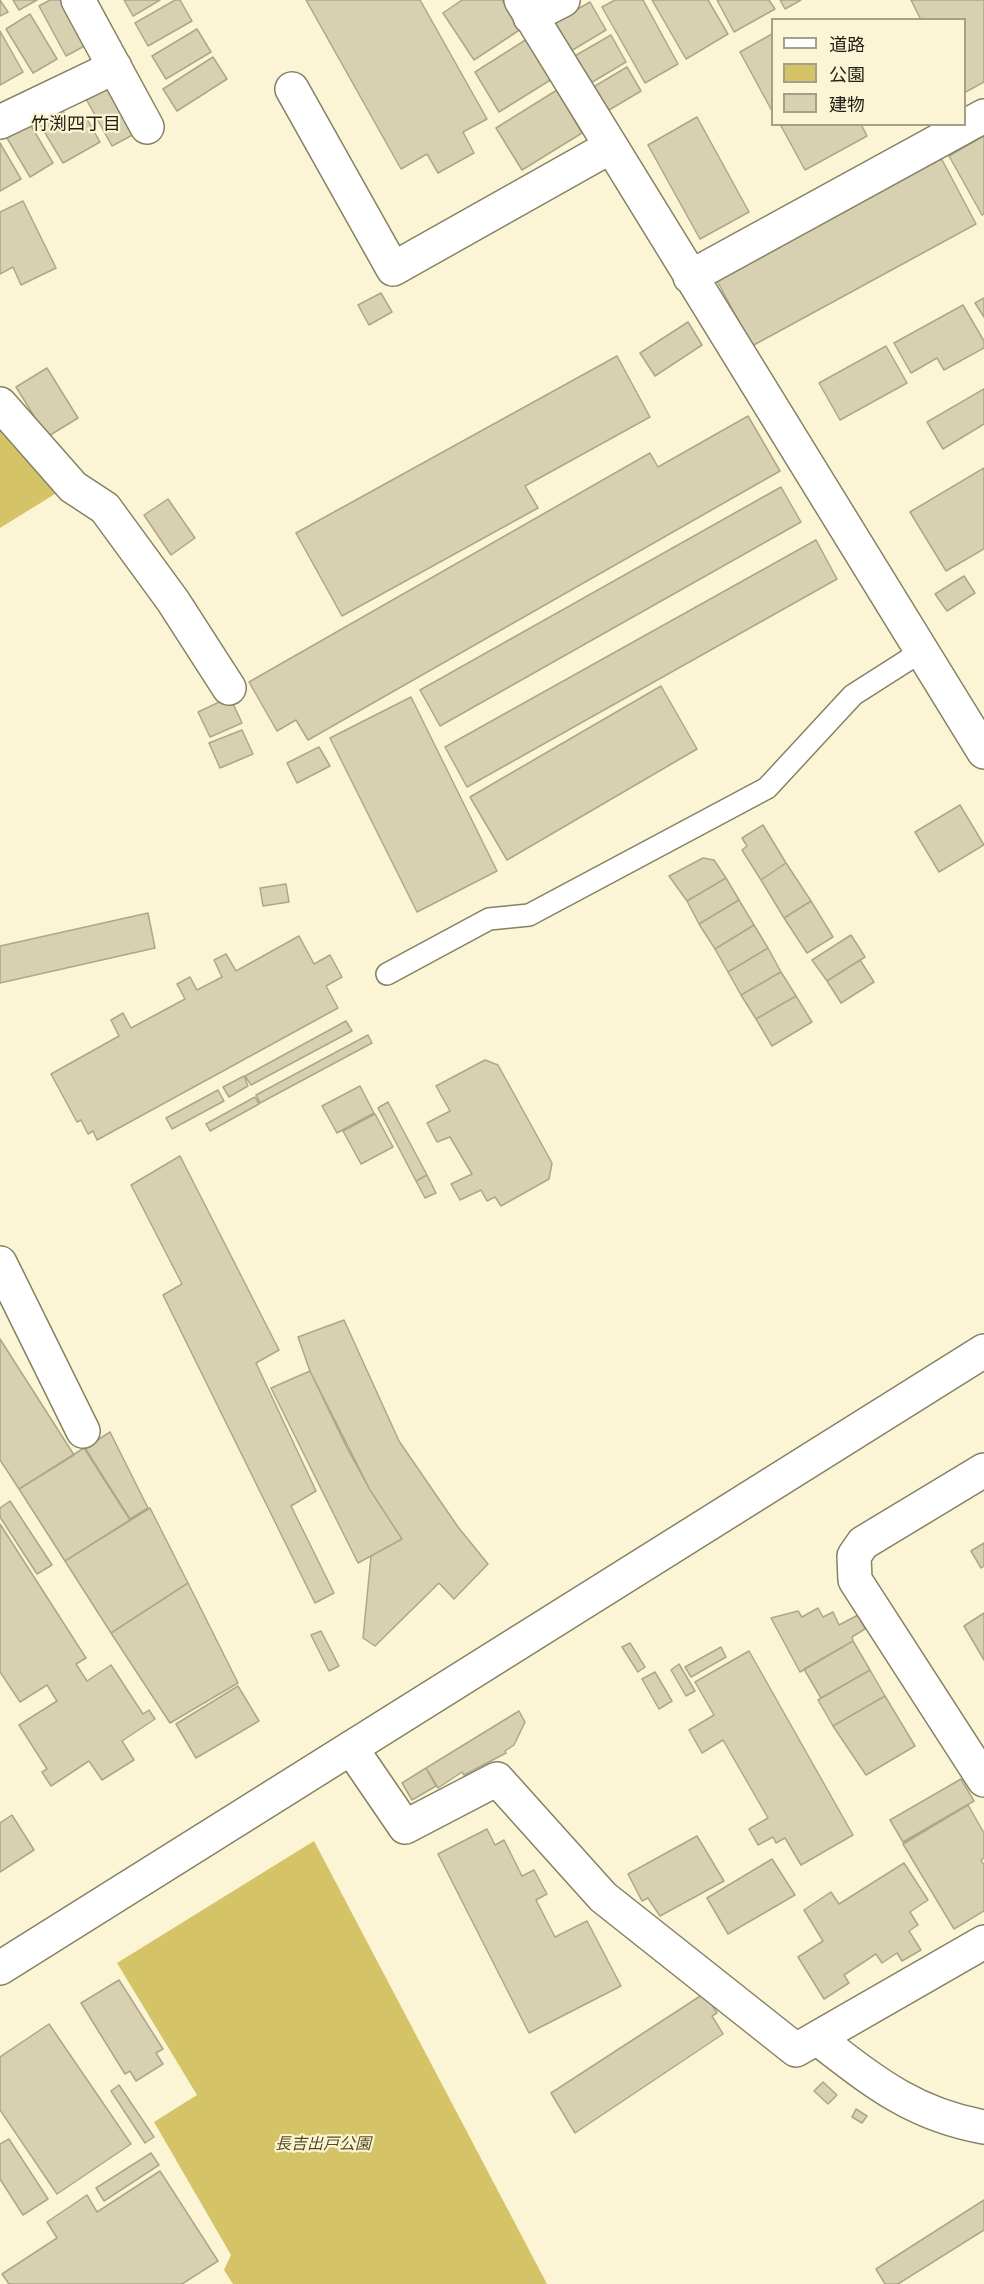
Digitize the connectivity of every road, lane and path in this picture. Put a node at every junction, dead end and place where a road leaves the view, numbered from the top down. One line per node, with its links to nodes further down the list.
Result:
1 (78, 0): 4 (street)
2 (563, 0): 3 (street)
3 (526, 8): 11 (street)
4 (115, 67): 7 (street); 10 (street)
5 (292, 89): 11 (street)
6 (984, 116): 8 (street)
7 (0, 122)
8 (966, 126)
9 (966, 126): 12 (street)
10 (147, 128)
11 (610, 147): 12 (street)
12 (690, 277): 14 (street)
13 (0, 404): 15 (street)
14 (922, 651): 16 (street); 17 (lane)
15 (229, 688)
16 (984, 752)
17 (387, 974)
18 (4, 1279): 20 (street)
19 (984, 1351): 22 (street)
20 (83, 1431)
21 (984, 1470): 23 (street)
22 (351, 1748): 25 (street); 26 (street)
23 (984, 1780)
24 (984, 1942): 26 (street)
25 (0, 1968)
26 (817, 2038): 27 (street)
27 (984, 2127)

